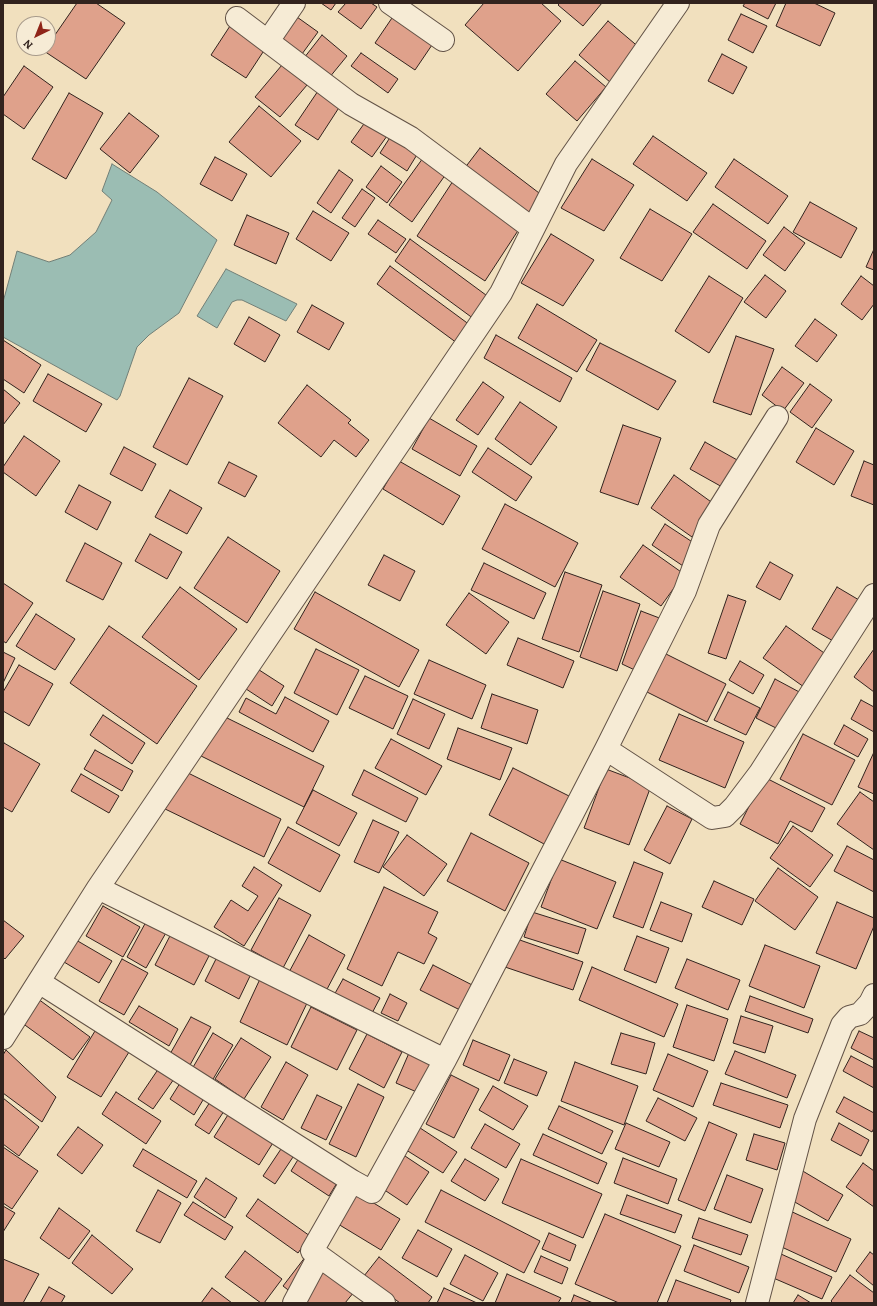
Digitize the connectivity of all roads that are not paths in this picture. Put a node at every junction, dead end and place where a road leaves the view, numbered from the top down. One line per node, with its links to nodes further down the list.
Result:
1 (294, 3): 6 (street)
2 (390, 3): 5 (street)
3 (678, 3): 7 (street)
4 (237, 18): 6 (street)
5 (443, 40)
6 (268, 41): 7 (street)
7 (533, 229): 11 (street)
8 (778, 417): 10 (street)
9 (874, 595): 10 (street)
10 (606, 749): 15 (street)
11 (98, 888): 12 (street); 15 (street)
12 (39, 982): 14 (street); 16 (street)
13 (874, 994): 20 (street)
14 (3, 1038)
15 (445, 1060): 16 (street)
16 (352, 1181): 17 (street)
17 (319, 1256): 18 (street); 19 (street)
18 (294, 1303)
19 (384, 1303)
20 (756, 1303)

